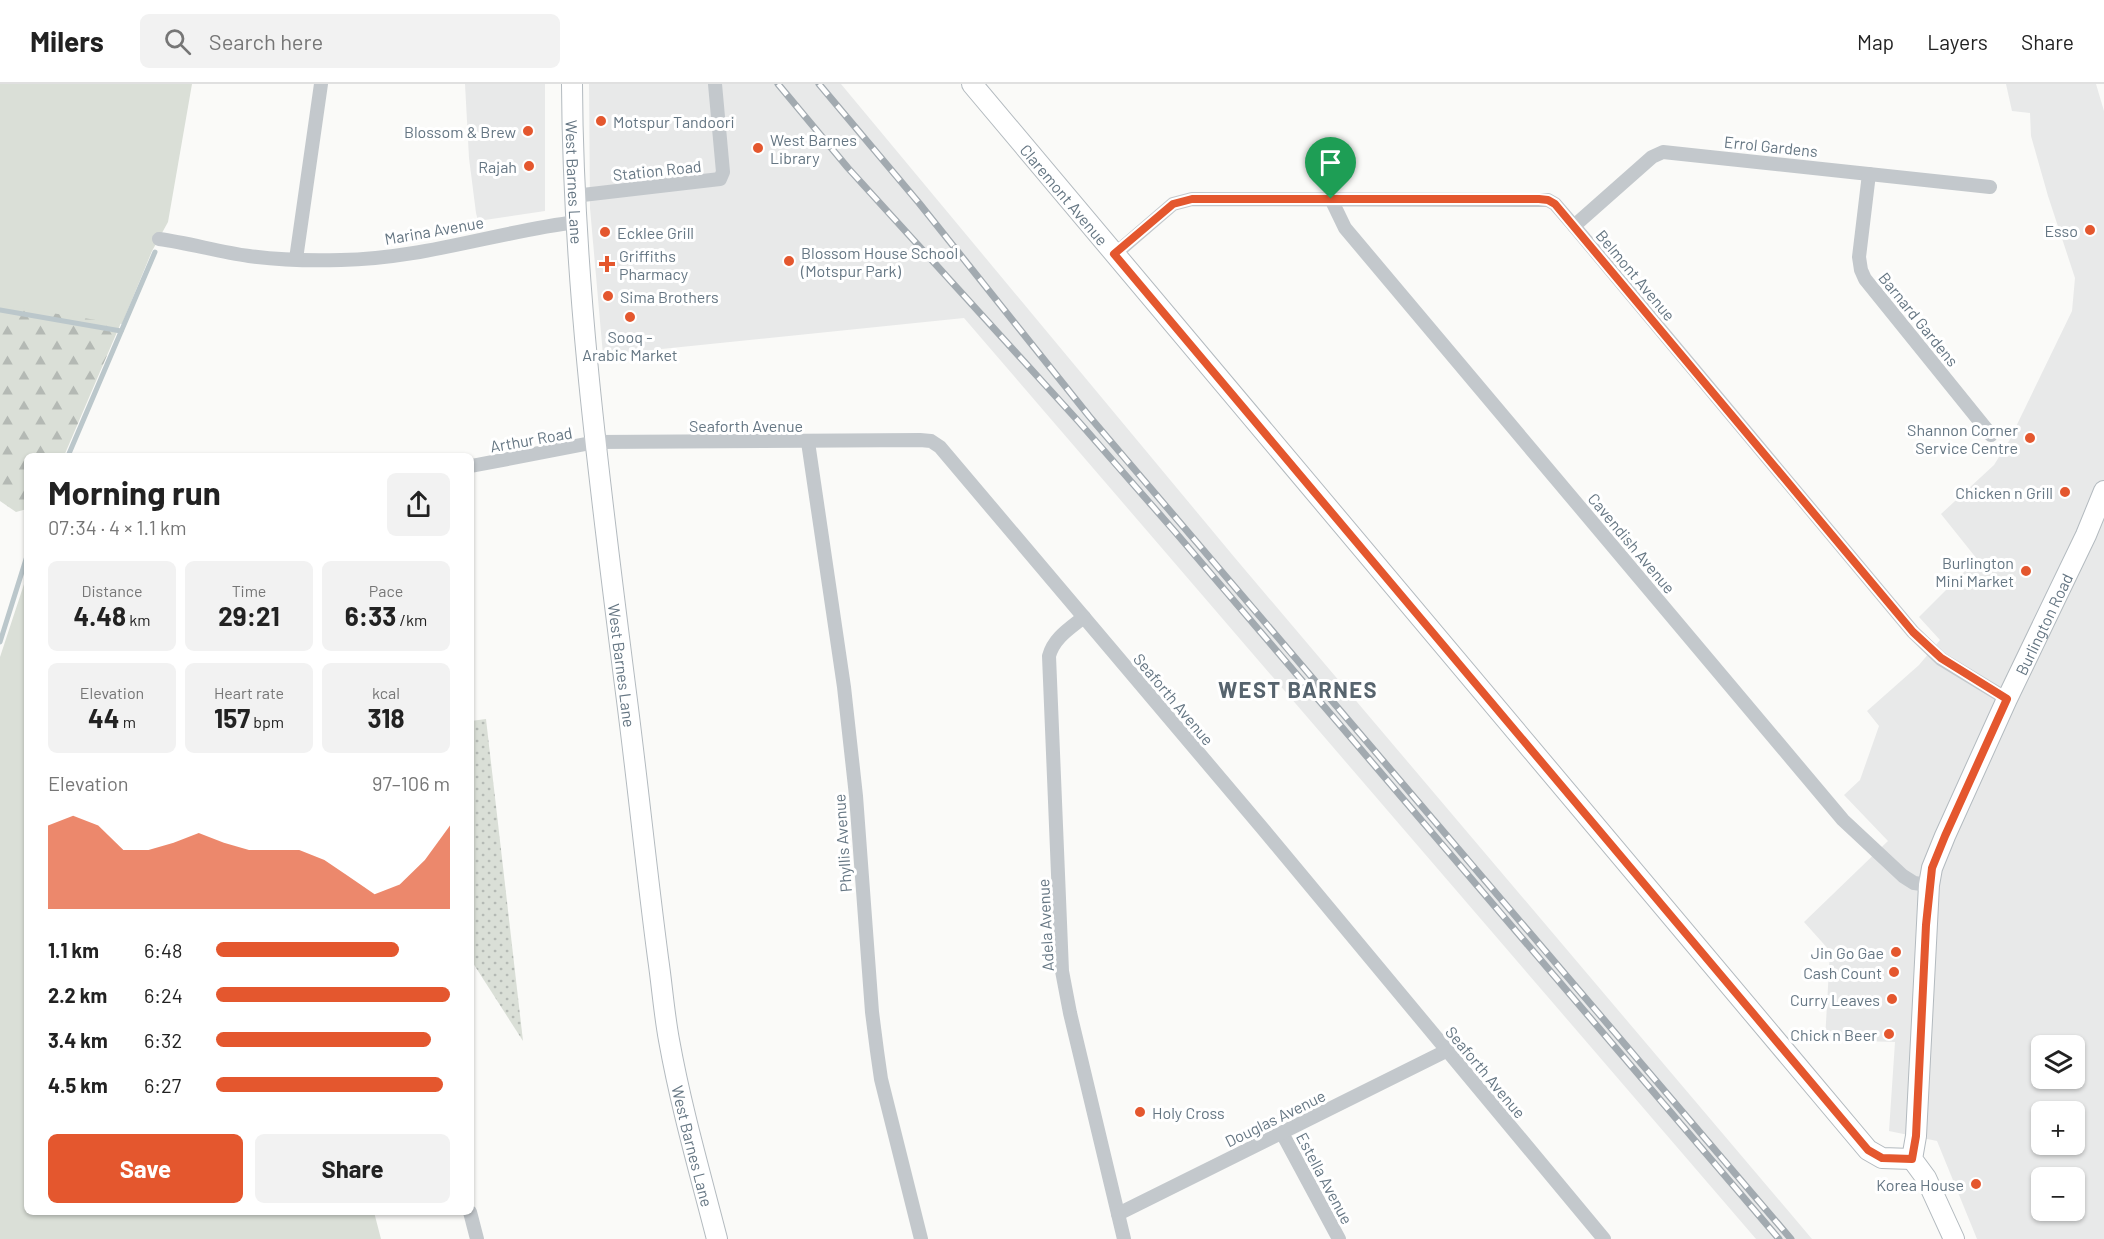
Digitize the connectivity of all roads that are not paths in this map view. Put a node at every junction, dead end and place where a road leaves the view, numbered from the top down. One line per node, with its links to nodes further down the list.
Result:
1 (321, 84): 13 (street)
2 (572, 84): 7 (street, West Barnes Lane)
3 (715, 84): 7 (street, Station Road)
4 (972, 84): 12 (street, Claremont Avenue)
5 (1869, 174): 6 (street, Errol Gardens); 10 (street, Errol Gardens); 14 (street, Barnard Gardens)
6 (1990, 187)
7 (574, 196): 9 (street, West Barnes Lane)
8 (1331, 199): 10 (street, Belmont Avenue); 12 (street, Belmont Avenue); 21 (street, Cavendish Avenue)
9 (576, 222): 13 (street, Marina Avenue); 15 (street, West Barnes Lane)
10 (1574, 226): 20 (street, Belmont Avenue)
11 (159, 239): 13 (street, Marina Avenue)
12 (1114, 254): 24 (street, Claremont Avenue)
13 (296, 259)
14 (1991, 435)
15 (596, 442): 16 (street, Seaforth Avenue); 17 (street, Arthur Road); 28 (street, West Barnes Lane)
16 (808, 442): 19 (street, Seaforth Avenue); 29 (street, Phyllis Avenue)
17 (474, 465)
18 (2104, 491): 20 (street, Burlington Road)
19 (1084, 617): 22 (street, Seaforth Avenue); 25 (street, Adela Avenue)
20 (2007, 699): 21 (street, Burlington Road)
21 (1929, 885): 24 (street, Burlington Road)
22 (1446, 1051): 23 (street, Douglas Avenue); 32 (street, Seaforth Avenue)
23 (1282, 1133): 25 (street, Douglas Avenue); 31 (street, Estella Avenue)
24 (1912, 1159): 33 (street)
25 (1118, 1214): 30 (street, Adela Avenue)
26 (471, 1215): 27 (street)
27 (477, 1239)
28 (717, 1239)
29 (921, 1239)
30 (1124, 1239)
31 (1339, 1239)
32 (1604, 1239)
33 (1954, 1239)

